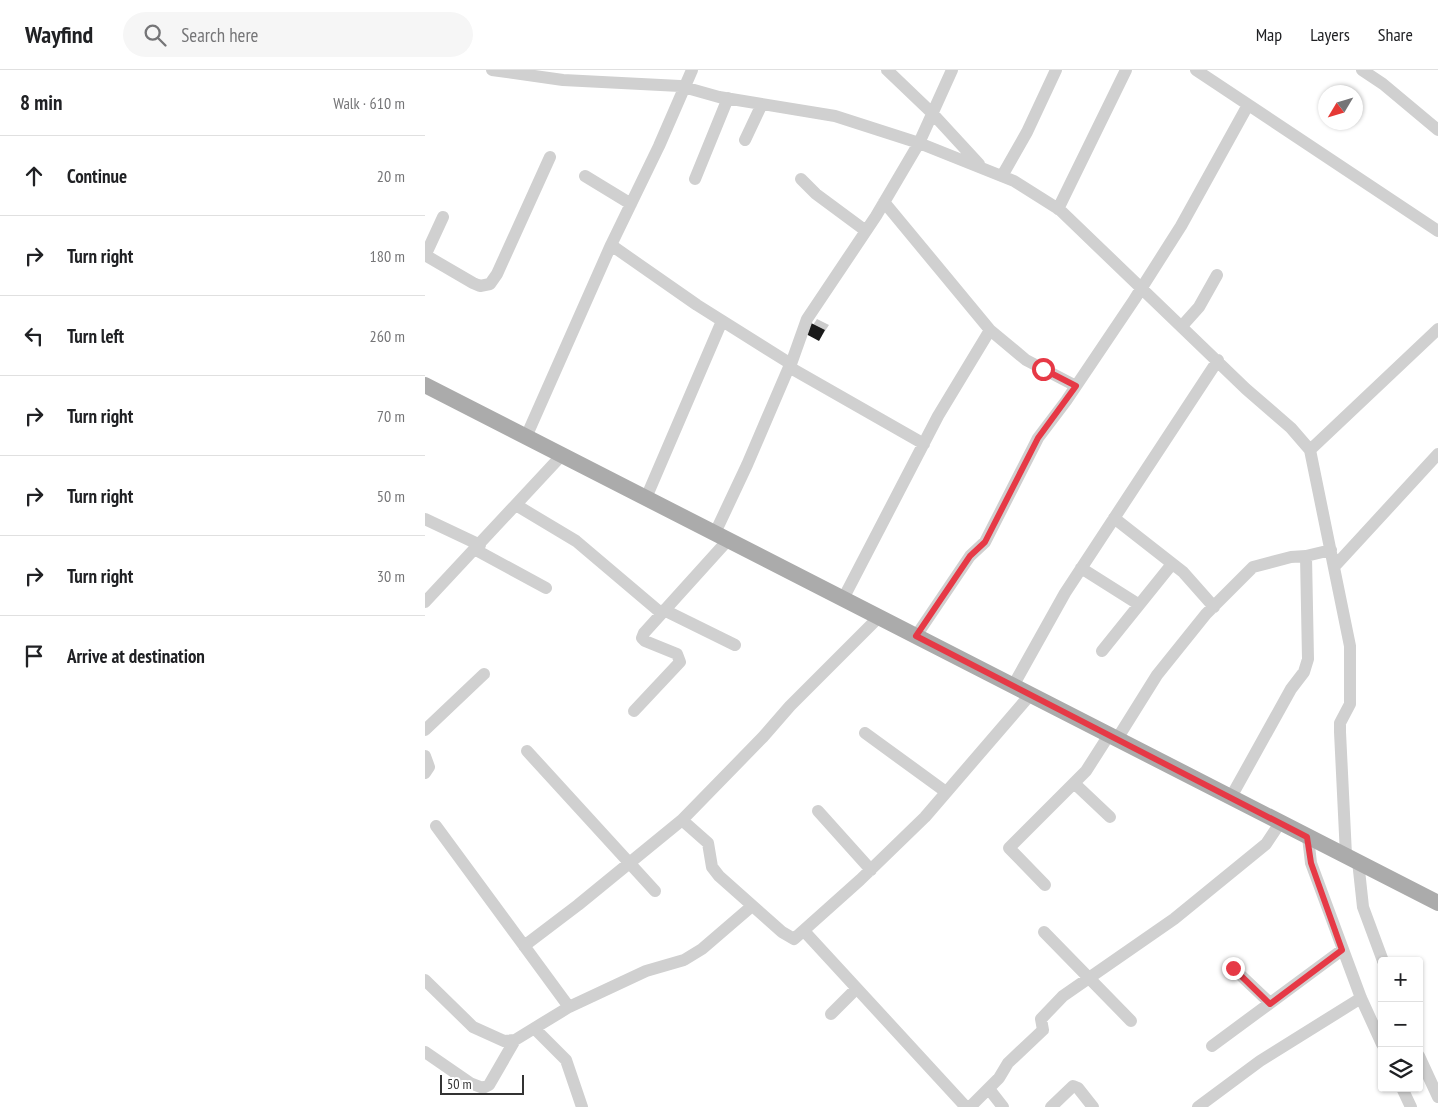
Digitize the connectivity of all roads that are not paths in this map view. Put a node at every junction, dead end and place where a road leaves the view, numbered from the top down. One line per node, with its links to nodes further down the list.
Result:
1 (491, 70): 9 (street)
2 (692, 70): 9 (street)
3 (887, 70): 13 (street)
4 (952, 70): 13 (street)
5 (1056, 70): 20 (street)
6 (1126, 70): 25 (street)
7 (1196, 70): 12 (street)
8 (1362, 70): 14 (street)
9 (685, 87): 10 (street); 24 (street)
10 (728, 98): 11 (street); 21 (street)
11 (763, 104): 15 (street); 16 (street)
12 (1248, 105): 27 (street); 32 (street)
13 (932, 113): 16 (street); 18 (street)
14 (1438, 130)
15 (745, 140)
16 (919, 143): 18 (street); 23 (street)
17 (550, 157): 30 (street)
18 (983, 168): 20 (street)
19 (585, 176): 24 (street)
20 (1002, 176): 25 (street)
21 (695, 179)
22 (801, 179): 28 (street)
23 (884, 202): 28 (street); 36 (street)
24 (631, 204): 29 (street)
25 (1058, 209): 32 (street)
26 (443, 217): 30 (street)
27 (1438, 230)
28 (866, 231): 38 (street)
29 (611, 245): 33 (street); 41 (street)
30 (425, 256)
31 (1217, 275): 34 (street)
32 (1141, 287): 34 (street); 39 (street)
33 (722, 321): 38 (street); 46 (street)
34 (1182, 326): 37 (street)
35 (1438, 329): 43 (street)
36 (990, 330): 39 (street); 42 (street)
37 (1218, 360): 43 (street); 48 (street)
38 (790, 365): 42 (street); 50 (street)
39 (1076, 386): 64 (street)
40 (426, 387): 41 (main road)
41 (527, 437): 45 (main road)
42 (923, 444): 58 (street)
43 (1310, 450): 52 (street)
44 (1438, 454): 55 (street)
45 (562, 455): 46 (main road); 47 (street)
46 (646, 498): 50 (main road)
47 (516, 505): 51 (street); 62 (street)
48 (1113, 518): 54 (street); 56 (street)
49 (425, 519): 51 (street)
50 (721, 537): 58 (main road); 62 (street)
51 (478, 547): 57 (street); 59 (street)
52 (1329, 550): 53 (street); 55 (street)
53 (1309, 554): 61 (street); 79 (street)
54 (1172, 564): 60 (street); 61 (street)
55 (1333, 567): 86 (street)
56 (1081, 568): 60 (street); 68 (street)
57 (546, 588)
58 (843, 599): 63 (main road)
59 (425, 602)
60 (1138, 604): 66 (street)
61 (1214, 607): 73 (street)
62 (662, 611): 65 (street); 70 (street)
63 (879, 618): 64 (main road); 82 (street)
64 (916, 636): 68 (main road)
65 (735, 645)
66 (1102, 651)
67 (484, 674): 71 (street)
68 (1013, 686): 69 (main road)
69 (1030, 695): 73 (main road); 78 (street)
70 (634, 711)
71 (425, 730)
72 (865, 733): 78 (street)
73 (1113, 737): 77 (street); 79 (main road)
74 (527, 751): 87 (street)
75 (425, 756): 76 (street)
76 (425, 773)
77 (1074, 783): 81 (street); 89 (street)
78 (946, 792): 88 (street)
79 (1231, 797): 83 (main road)
80 (818, 811): 88 (street)
81 (1110, 817)
82 (683, 820): 87 (street); 92 (street)
83 (1280, 822): 85 (main road); 99 (street)
84 (436, 826): 95 (street)
85 (1307, 837): 86 (main road); 96 (street)
86 (1352, 858): 91 (main road); 97 (street)
87 (629, 864): 90 (street); 95 (street)
88 (871, 870): 93 (street)
89 (1045, 885)
90 (655, 890)
91 (1438, 903)
92 (752, 906): 93 (street); 104 (street)
93 (804, 931): 101 (street)
94 (1044, 932): 99 (street)
95 (524, 946): 104 (street)
96 (1342, 950): 102 (street); 103 (street)
97 (1382, 957)
98 (1233, 968): 103 (street)
99 (1089, 978): 106 (street); 113 (street)
100 (425, 980): 109 (street)
101 (856, 989): 105 (street); 117 (street)
102 (1361, 998): 108 (street); 122 (street)
103 (1270, 1004): 110 (street)
104 (569, 1007): 107 (street)
105 (831, 1014)
106 (1131, 1021)
107 (535, 1029): 109 (street); 116 (street)
108 (1378, 1035)
109 (515, 1040): 111 (street)
110 (1212, 1046)
111 (425, 1052)
112 (1423, 1065): 115 (street)
113 (989, 1089): 118 (street); 119 (street)
114 (1405, 1092): 123 (street)
115 (1438, 1097)
116 (582, 1107)
117 (966, 1107)
118 (970, 1107)
119 (1003, 1107)
120 (1051, 1107): 121 (street)
121 (1093, 1107)
122 (1198, 1107)
123 (1411, 1107)

